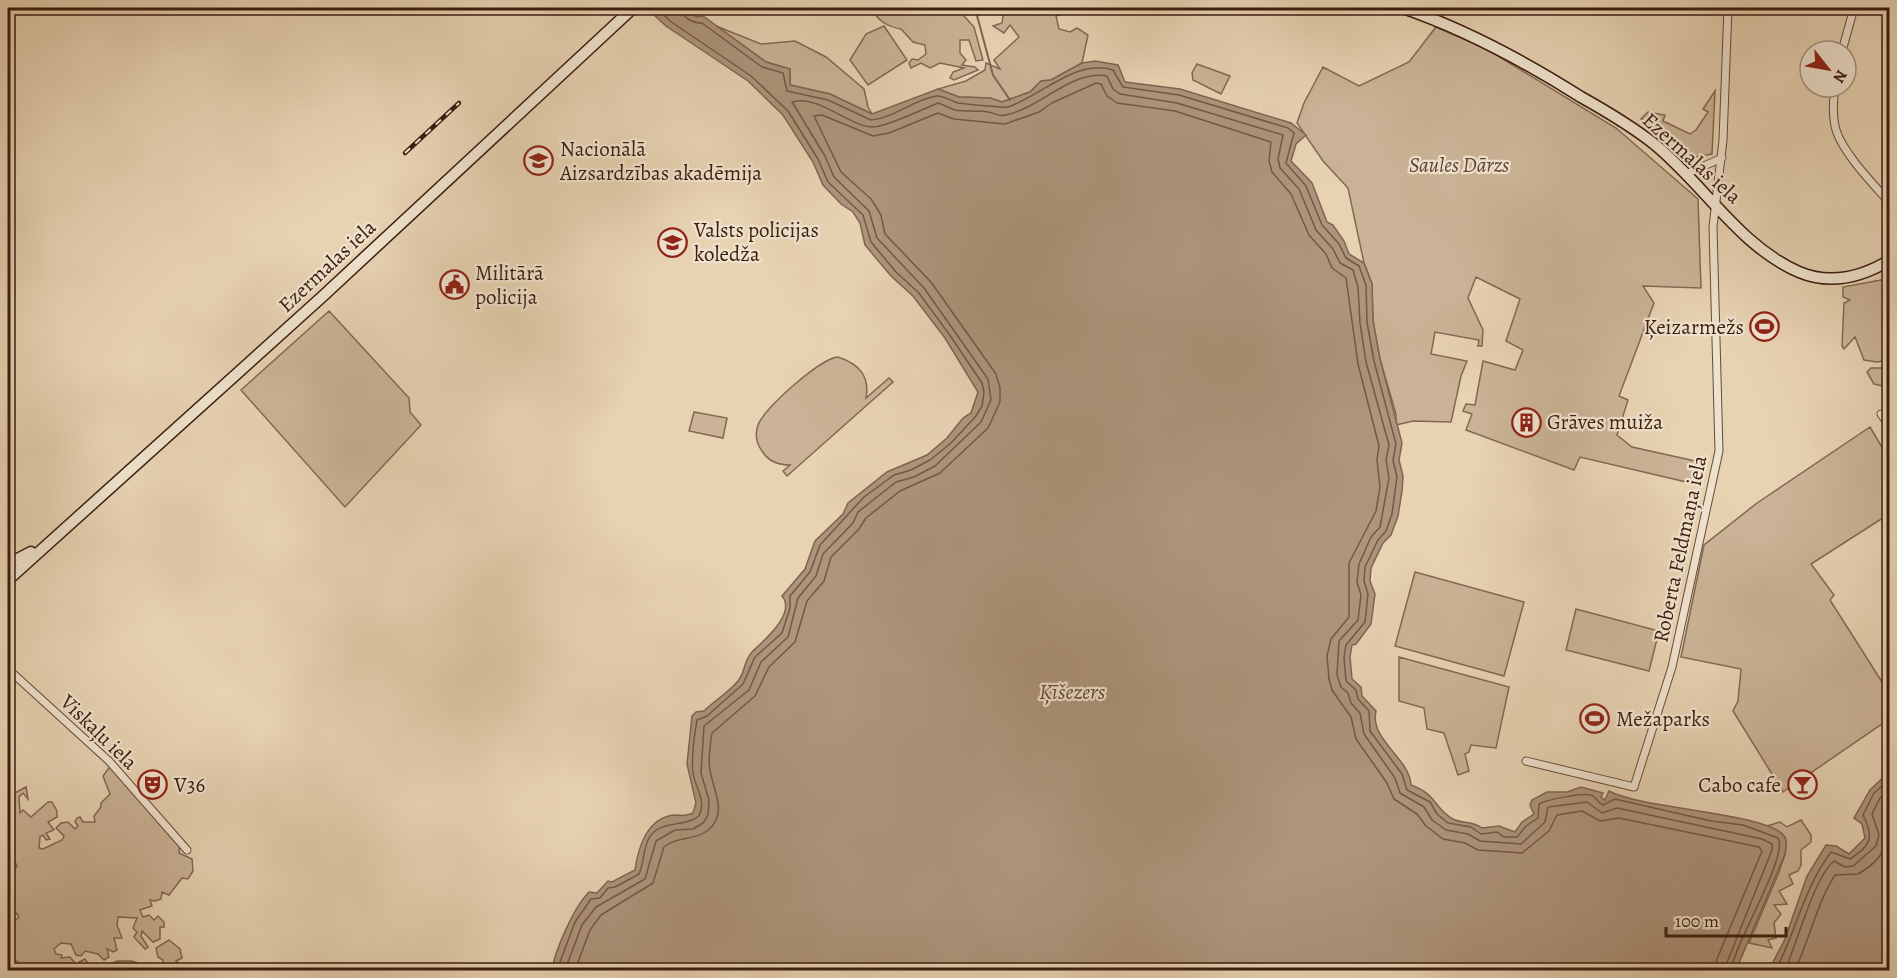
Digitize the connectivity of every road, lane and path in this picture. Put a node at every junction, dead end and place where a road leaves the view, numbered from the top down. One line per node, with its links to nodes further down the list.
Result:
1 (633, 8): 15 (street, Ezermalas iela)
2 (1403, 8): 9 (street, Ezermalas iela)
3 (1719, 8): 5 (street)
4 (1854, 8): 6 (street)
5 (1728, 9): 8 (street, Roberta Feldmaņa iela)
6 (1845, 39)
7 (1834, 99): 10 (street)
8 (1722, 158): 9 (street); 11 (street, Roberta Feldmaņa iela)
9 (1686, 174): 11 (street, Ezermalas iela)
10 (1890, 203)
11 (1717, 206): 12 (street, Ezermalas iela); 19 (street, Roberta Feldmaņa iela)
12 (1890, 260)
13 (1881, 414): 14 (street)
14 (1890, 427)
15 (43, 548): 16 (street, Ezermalas iela); 17 (street, Ezermalas iela)
16 (8, 564)
17 (8, 580)
18 (8, 669): 20 (street, Viskaļu iela)
19 (1526, 762)
20 (187, 850)

